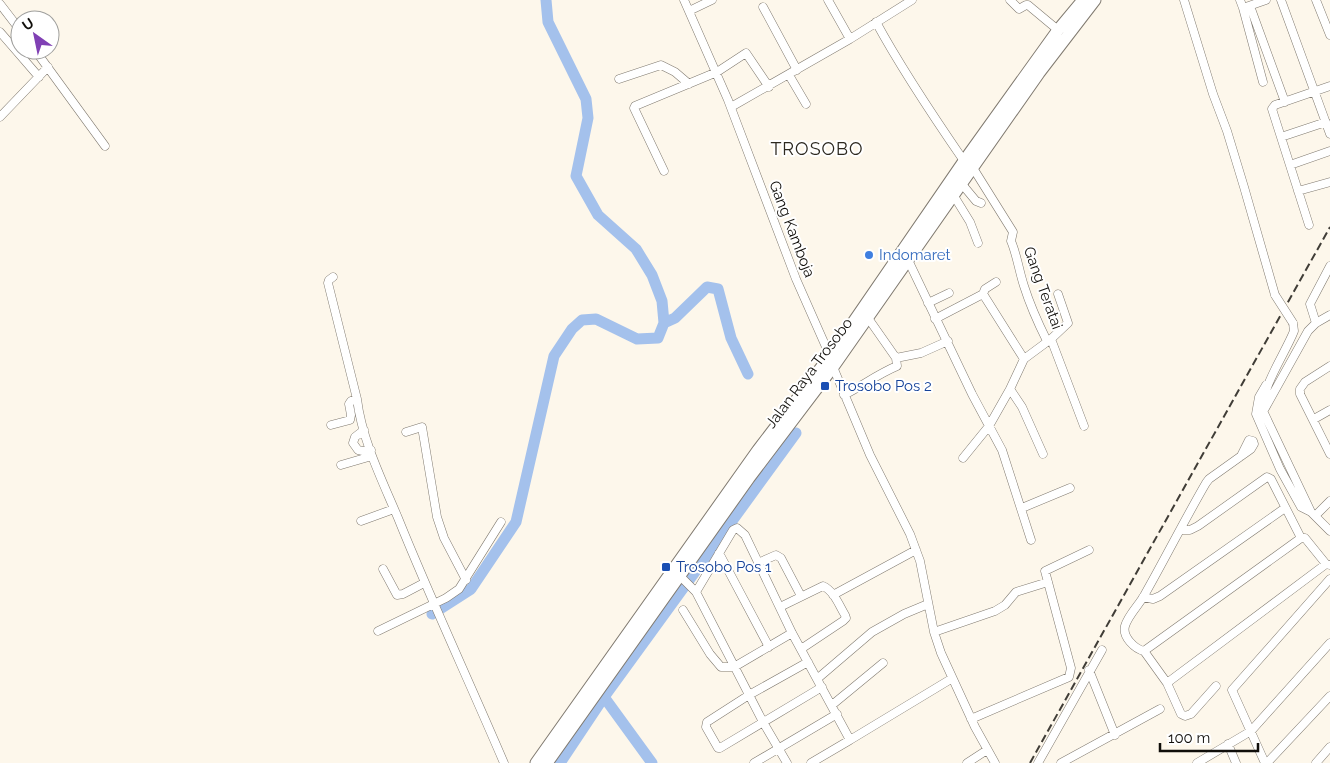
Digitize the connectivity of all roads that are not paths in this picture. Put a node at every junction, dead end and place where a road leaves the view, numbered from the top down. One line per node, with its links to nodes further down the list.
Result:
1 (684, 0): 16 (street, Gang Kamboja)
2 (712, 0): 16 (street)
3 (828, 0): 25 (street)
4 (912, 0): 19 (street)
5 (1010, 0): 21 (street)
6 (1095, 0): 50 (highway, Jalan Raya Trosobo)
7 (1184, 0): 82 (street, bridge)
8 (1266, 0): 14 (street)
9 (1281, 0): 40 (street)
10 (1316, 0): 17 (street)
11 (1321, 0): 17 (street)
12 (1080, 1): 21 (highway, Jalan Raya Trosobo)
13 (0, 4): 18 (street)
14 (1244, 4): 24 (street); 26 (street)
15 (763, 7): 31 (street)
16 (689, 11): 32 (street, Gang Kamboja)
17 (1327, 15): 20 (street); 23 (street)
18 (10, 17)
19 (876, 22): 25 (street); 50 (street)
20 (1330, 23)
21 (1058, 30): 50 (highway, Jalan Raya Trosobo)
22 (0, 32): 34 (street)
23 (1330, 35)
24 (1262, 37): 26 (street); 27 (street)
25 (850, 39): 31 (street)
26 (1251, 40): 28 (street)
27 (1268, 54): 28 (street); 41 (street)
28 (1257, 58): 36 (street)
29 (43, 60): 30 (street)
30 (48, 67): 34 (street); 48 (street)
31 (797, 70): 33 (street)
32 (717, 72): 37 (street); 39 (street); 43 (street, Gang Kamboja)
33 (789, 75): 39 (street); 42 (street)
34 (39, 77): 44 (street)
35 (619, 79): 37 (street)
36 (1263, 82)
37 (689, 84): 52 (street)
38 (1330, 86): 40 (street)
39 (769, 87): 43 (street)
40 (1315, 91): 41 (street); 45 (street)
41 (1285, 102): 47 (street)
42 (806, 104)
43 (731, 107): 76 (street, Gang Kamboja)
44 (0, 117)
45 (1326, 122): 46 (street); 47 (street)
46 (1330, 134)
47 (1281, 137): 51 (street)
48 (105, 146)
49 (1330, 151): 51 (street)
50 (968, 164): 54 (highway, Jalan Raya Trosobo); 72 (street, Gang Teratai); 76 (highway, Jalan Raya Trosobo)
51 (1290, 165): 55 (street)
52 (664, 171)
53 (1330, 182): 55 (street)
54 (961, 184): 56 (highway, Jalan Raya Trosobo); 57 (street)
55 (1298, 191): 58 (street)
56 (954, 196): 59 (street); 60 (highway, Jalan Raya Trosobo)
57 (981, 203)
58 (1309, 225)
59 (978, 243)
60 (908, 260): 67 (street); 69 (highway, Jalan Raya Trosobo)
61 (1330, 266): 71 (street)
62 (333, 277): 80 (street)
63 (996, 282): 65 (street)
64 (949, 293): 67 (street)
65 (983, 294): 70 (street); 75 (street)
66 (1058, 294): 72 (street)
67 (928, 303): 70 (street)
68 (1330, 315): 71 (street)
69 (868, 318): 74 (street); 76 (highway, Jalan Raya Trosobo)
70 (935, 319): 73 (street)
71 (1316, 324): 82 (street)
72 (1049, 340): 75 (street); 87 (street)
73 (948, 342): 74 (street); 86 (street)
74 (896, 358): 79 (street)
75 (1024, 359): 78 (street)
76 (831, 362): 79 (street, Gang Kamboja); 84 (highway, Jalan Raya Trosobo)
77 (1330, 366): 83 (street)
78 (1010, 389): 86 (street); 91 (street)
79 (844, 395): 111 (street, Gang Kamboja)
80 (357, 399): 85 (street); 88 (street)
81 (1330, 410): 83 (street)
82 (1260, 412): 95 (street); 97 (street)
83 (1314, 420): 92 (street)
84 (786, 422): 117 (highway, Jalan Raya Trosobo); 162 (highway, Jalan Raya Trosobo)
85 (331, 425)
86 (989, 426): 94 (street); 100 (street)
87 (1084, 426)
88 (364, 430): 90 (street); 90 (street)
89 (406, 432): 119 (street)
90 (371, 453): 96 (street); 102 (street)
91 (1043, 454)
92 (1330, 454)
93 (1241, 456): 107 (street)
94 (963, 458)
95 (1288, 463): 97 (street); 104 (street)
96 (341, 466)
97 (1280, 469): 104 (street)
98 (1070, 488): 100 (street)
99 (1330, 501): 103 (street)
100 (1022, 508): 110 (street)
101 (1285, 508): 107 (street); 109 (street); 125 (street)
102 (394, 509): 105 (street); 121 (street)
103 (1327, 509): 104 (street)
104 (1313, 514): 108 (street)
105 (361, 521)
106 (501, 522): 119 (street)
107 (1180, 530): 125 (street)
108 (1330, 531)
109 (1301, 538): 115 (street); 137 (street)
110 (1031, 540)
111 (916, 550): 123 (street); 126 (street, Gang Kamboja)
112 (1089, 550): 120 (street)
113 (719, 553): 114 (street); 122 (street); 134 (street)
114 (758, 563): 124 (street); 128 (street)
115 (1328, 564): 144 (street)
116 (384, 569): 121 (street)
117 (681, 576): 122 (street); 163 (highway, Jalan Raya Trosobo)
118 (1330, 578): 154 (street)
119 (466, 580): 127 (street)
120 (1048, 582): 131 (street); 152 (street)
121 (424, 583): 127 (street)
122 (696, 592): 140 (street)
123 (833, 595): 124 (street); 135 (street)
124 (801, 596): 128 (street)
125 (1144, 597): 137 (street)
126 (928, 604): 131 (street, Gang Kamboja); 142 (street)
127 (435, 606): 130 (street); 161 (street)
128 (780, 606): 132 (street)
129 (683, 610): 140 (street)
130 (378, 631)
131 (934, 632): 143 (street, Gang Kamboja)
132 (792, 633): 134 (street); 135 (street)
133 (1330, 643): 154 (street)
134 (768, 647): 140 (street)
135 (801, 649): 138 (street)
136 (1102, 650): 141 (street)
137 (1144, 651): 144 (street)
138 (808, 662): 142 (street); 147 (street)
139 (883, 663): 149 (street)
140 (734, 667): 147 (street)
141 (1089, 670): 155 (street); 169 (street)
142 (817, 679): 146 (street)
143 (952, 679): 152 (street, Gang Kamboja); 156 (street)
144 (1167, 683): 145 (street)
145 (1216, 686)
146 (822, 687): 149 (street); 153 (street)
147 (749, 695): 153 (street); 153 (street)
148 (1330, 696): 173 (street)
149 (832, 705): 151 (street)
150 (1160, 709): 155 (street)
151 (836, 714): 156 (street); 159 (street)
152 (971, 719): 160 (street, Gang Kamboja)
153 (763, 722): 159 (street)
154 (1251, 731): 157 (street); 173 (street)
155 (1115, 735): 170 (street)
156 (850, 740): 166 (street)
157 (1228, 744): 171 (street); 172 (street)
158 (1330, 747): 174 (street)
159 (778, 748): 164 (street); 165 (street)
160 (987, 750): 167 (street); 168 (street, Gang Kamboja)
161 (504, 763)
162 (536, 763)
163 (547, 763)
164 (754, 763)
165 (787, 763)
166 (811, 763)
167 (967, 763)
168 (995, 763)
169 (1038, 763)
170 (1062, 763)
171 (1197, 763)
172 (1236, 763)
173 (1266, 763)
174 (1316, 763)

